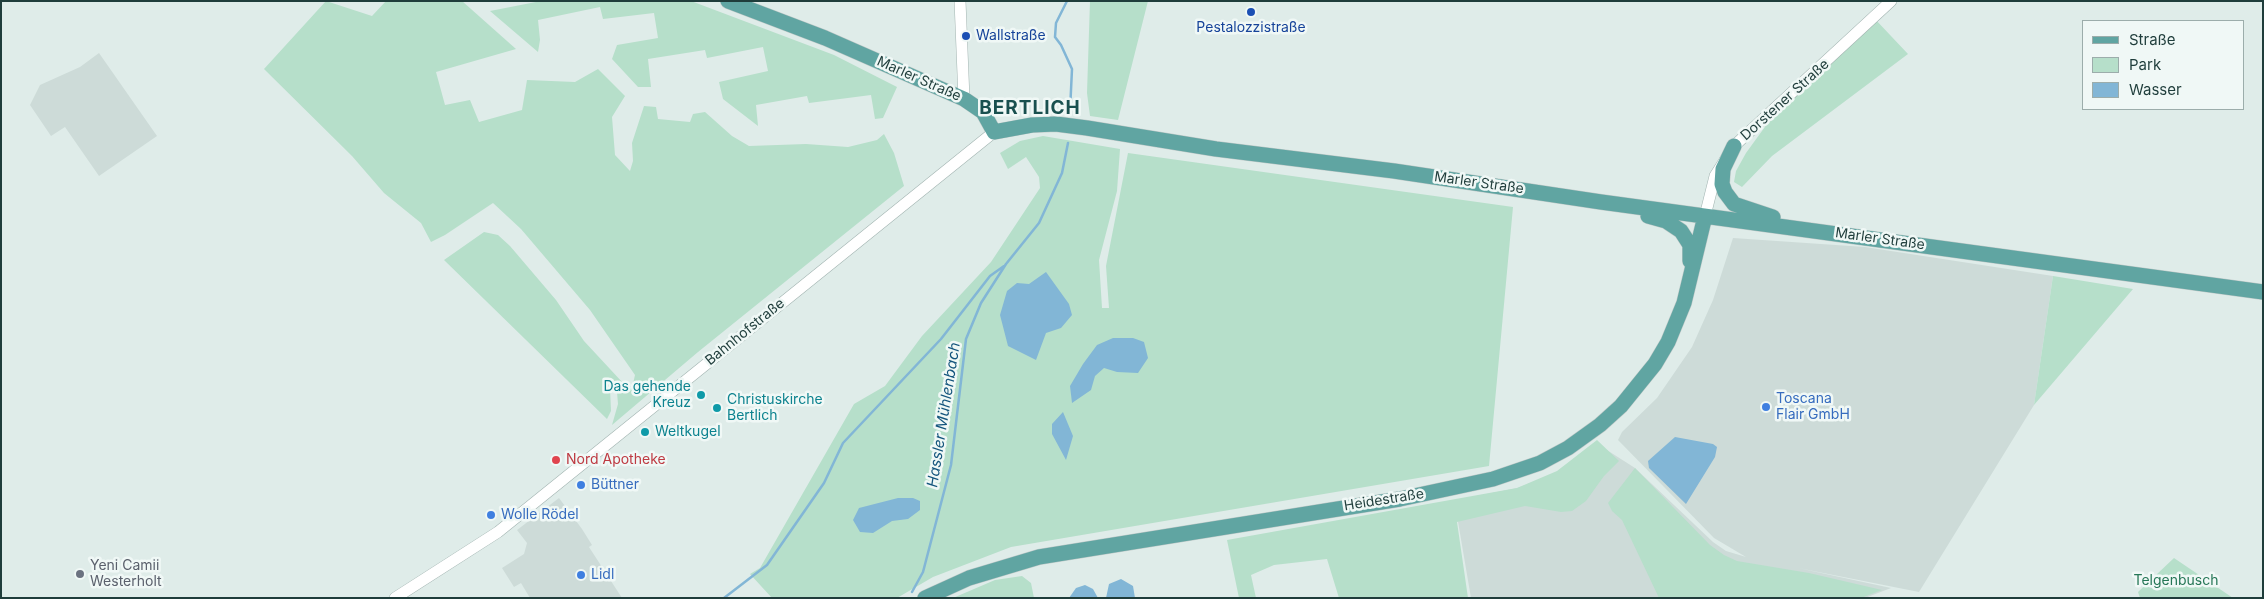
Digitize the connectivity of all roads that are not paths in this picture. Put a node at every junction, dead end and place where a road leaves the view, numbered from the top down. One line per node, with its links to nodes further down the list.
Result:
1 (728, 1): 4 (main road, Marler Straße)
2 (960, 1): 4 (street)
3 (1892, 1): 6 (street, Dorstener Straße)
4 (964, 99): 5 (main road, Marler Straße)
5 (994, 132): 7 (main road, Marler Straße); 12 (street, Bahnhofstraße)
6 (1734, 146): 8 (street, Dorstener Straße); 9 (main road)
7 (1601, 202): 8 (main road, Marler Straße); 11 (main road)
8 (1705, 216): 9 (main road, Marler Straße); 11 (main road, Heidestraße)
9 (1802, 228): 10 (main road, Marler Straße)
10 (2263, 292)
11 (1684, 304): 13 (main road, Heidestraße)
12 (395, 598)
13 (925, 598)

